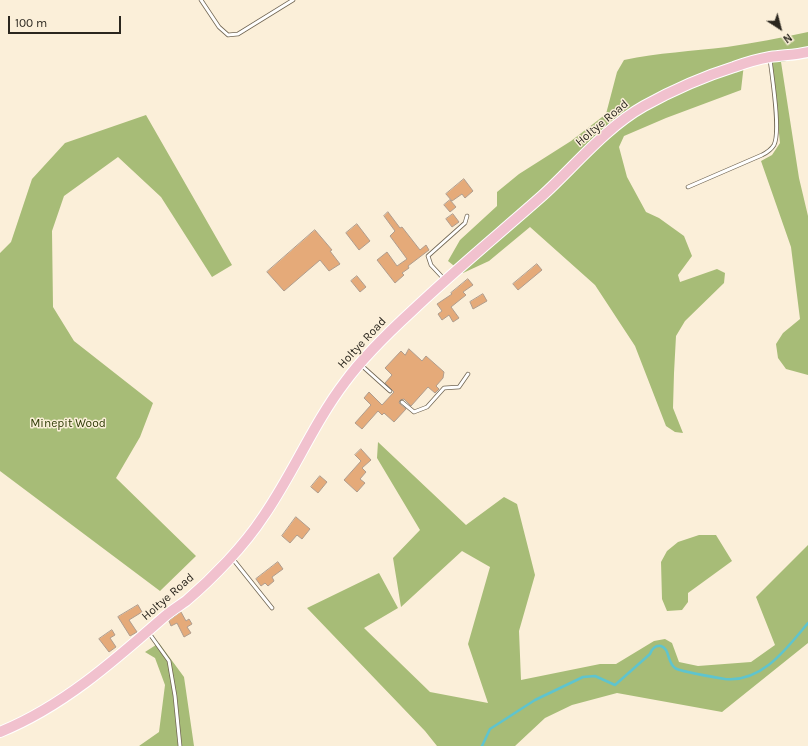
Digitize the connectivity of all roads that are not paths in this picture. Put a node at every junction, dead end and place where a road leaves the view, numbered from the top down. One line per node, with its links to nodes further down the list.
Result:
1 (201, 0): 2 (lane)
2 (293, 0)
3 (808, 52): 4 (main road, Holtye Road)
4 (770, 57): 5 (lane); 7 (main road, Holtye Road)
5 (688, 187)
6 (467, 216): 7 (lane)
7 (445, 280): 8 (main road, Holtye Road)
8 (360, 364): 10 (lane); 12 (main road, Holtye Road)
9 (468, 374): 11 (lane)
10 (390, 391)
11 (402, 402)
12 (230, 557): 13 (lane); 14 (main road, Holtye Road)
13 (272, 608)
14 (148, 632): 15 (main road, Holtye Road); 16 (lane)
15 (0, 732)
16 (180, 746)

